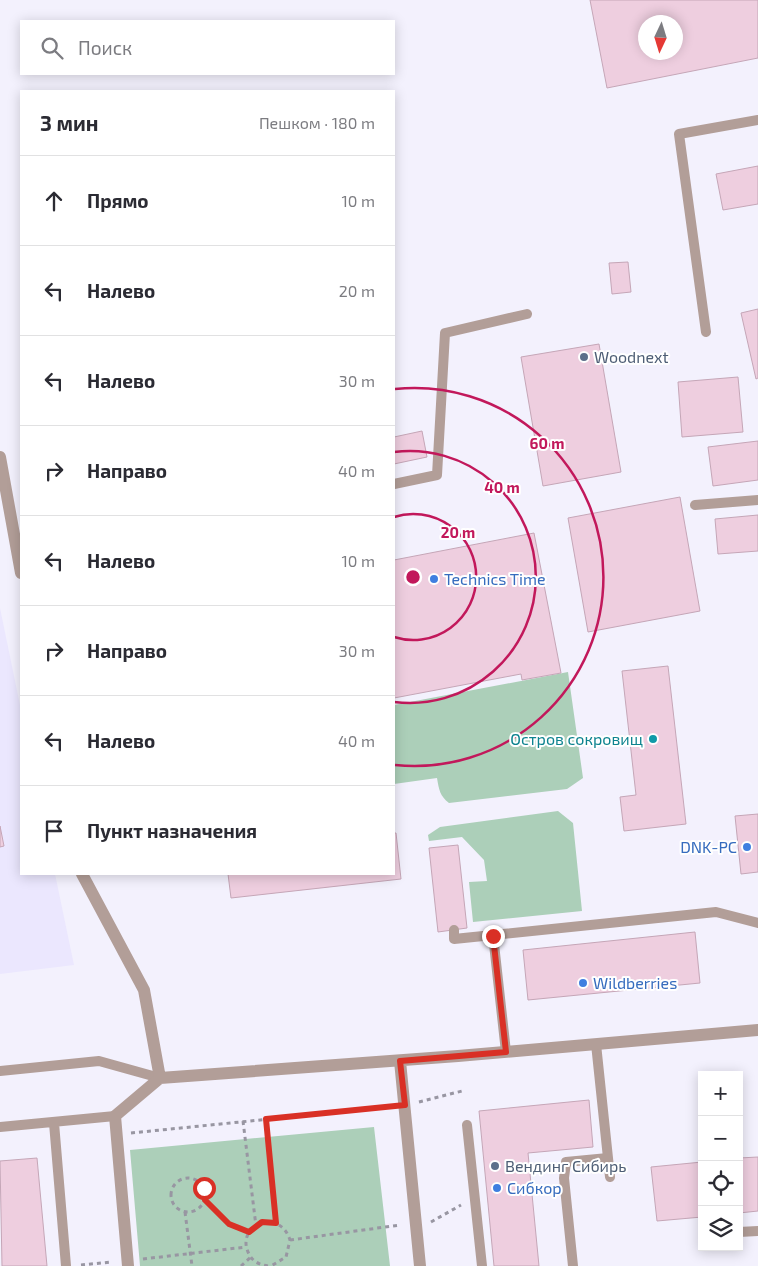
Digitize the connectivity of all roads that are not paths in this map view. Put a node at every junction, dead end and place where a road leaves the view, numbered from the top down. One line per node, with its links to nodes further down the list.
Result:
1 (758, 120): 3 (lane)
2 (527, 314): 5 (lane)
3 (706, 332)
4 (0, 457): 8 (street)
5 (395, 484)
6 (758, 500): 7 (lane)
7 (695, 505)
8 (20, 568)
9 (83, 875): 18 (street)
10 (758, 923): 12 (lane)
11 (454, 930): 12 (lane)
12 (493, 936): 15 (lane)
13 (758, 1030): 14 (street)
14 (596, 1044): 15 (street); 23 (lane)
15 (506, 1052): 16 (street)
16 (400, 1061): 18 (street); 29 (street)
17 (0, 1071): 18 (lane)
18 (160, 1078): 19 (street)
19 (115, 1116): 20 (lane); 27 (street)
20 (54, 1123): 22 (lane); 28 (lane)
21 (466, 1126): 30 (lane)
22 (0, 1127)
23 (608, 1158): 24 (lane); 31 (lane)
24 (610, 1177)
25 (758, 1231): 26 (lane)
26 (743, 1232)
27 (123, 1264)
28 (66, 1266)
29 (420, 1266)
30 (482, 1266)
31 (573, 1266)

